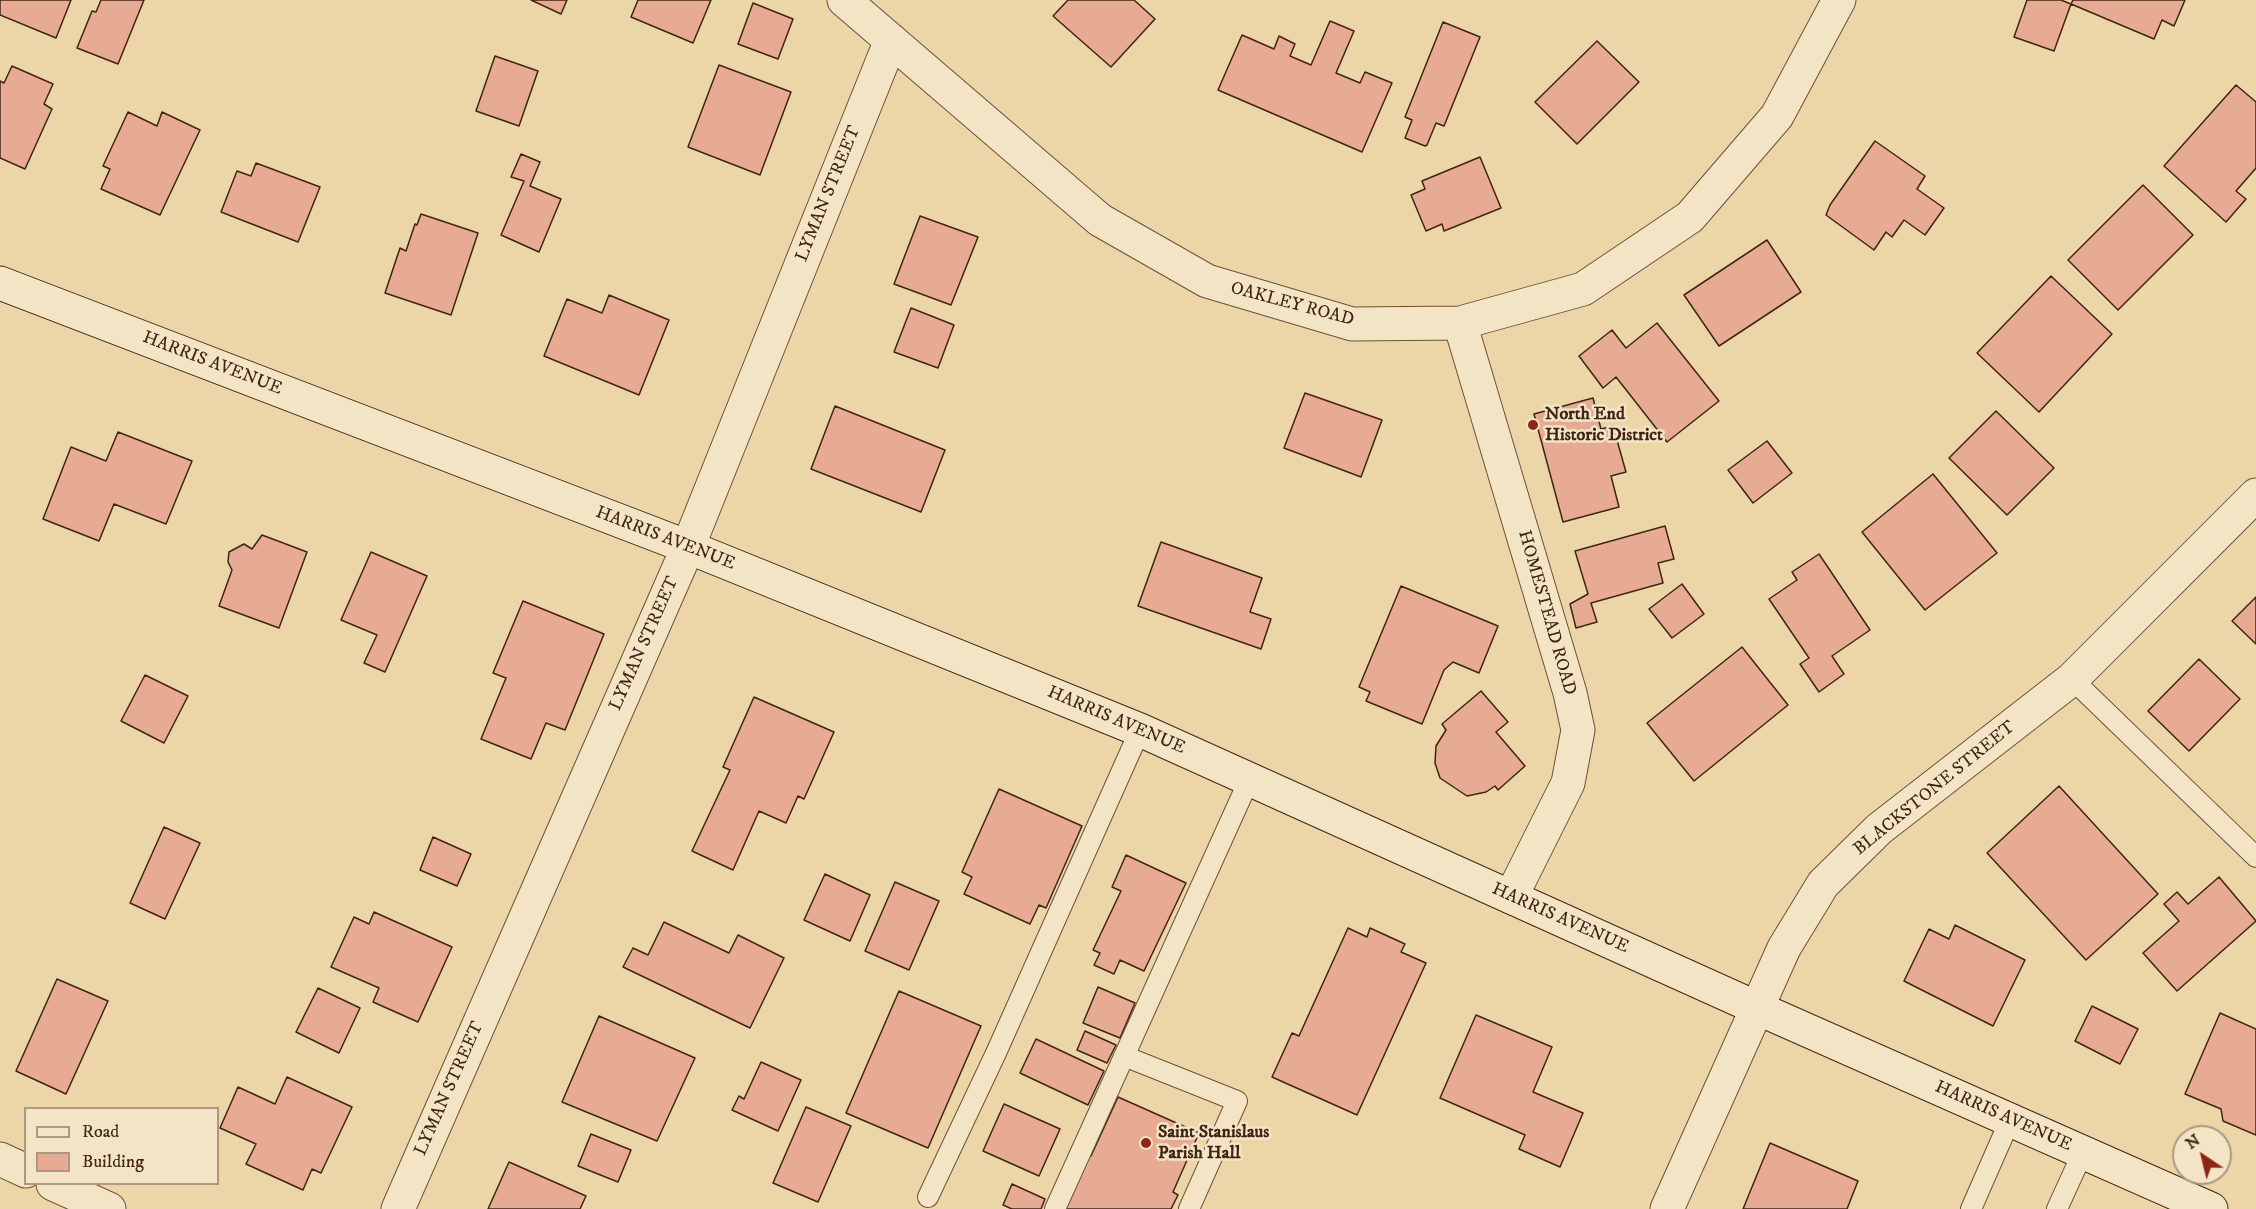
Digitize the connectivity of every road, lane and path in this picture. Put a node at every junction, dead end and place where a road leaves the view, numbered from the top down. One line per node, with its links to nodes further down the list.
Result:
1 (844, 0): 3 (street, OAKLEY ROAD)
2 (1839, 0): 5 (street, OAKLEY ROAD)
3 (891, 40): 5 (street, OAKLEY ROAD); 7 (street, LYMAN STREET)
4 (0, 283): 7 (street, HARRIS AVENUE)
5 (1460, 323): 12 (street, HOMESTEAD ROAD)
6 (2256, 495): 8 (street, BLACKSTONE STREET)
7 (688, 547): 9 (street, HARRIS AVENUE); 22 (street, LYMAN STREET)
8 (2072, 679): 11 (lane); 13 (street, BLACKSTONE STREET)
9 (1140, 730): 10 (street, HARRIS AVENUE); 20 (lane)
10 (1249, 780): 12 (street, HARRIS AVENUE); 14 (lane)
11 (2256, 857)
12 (1511, 897): 13 (street, HARRIS AVENUE)
13 (1756, 1008): 15 (street, HARRIS AVENUE); 25 (street, BLACKSTONE STREET)
14 (1124, 1056): 23 (lane); 24 (lane)
15 (2010, 1120): 16 (street, HARRIS AVENUE); 26 (lane)
16 (2083, 1152): 27 (lane); 28 (street, HARRIS AVENUE)
17 (0, 1159): 18 (street)
18 (24, 1170)
19 (55, 1185): 21 (street)
20 (928, 1197)
21 (109, 1209)
22 (398, 1209)
23 (1054, 1209)
24 (1189, 1209)
25 (1667, 1209)
26 (1971, 1209)
27 (2057, 1209)
28 (2211, 1209)

